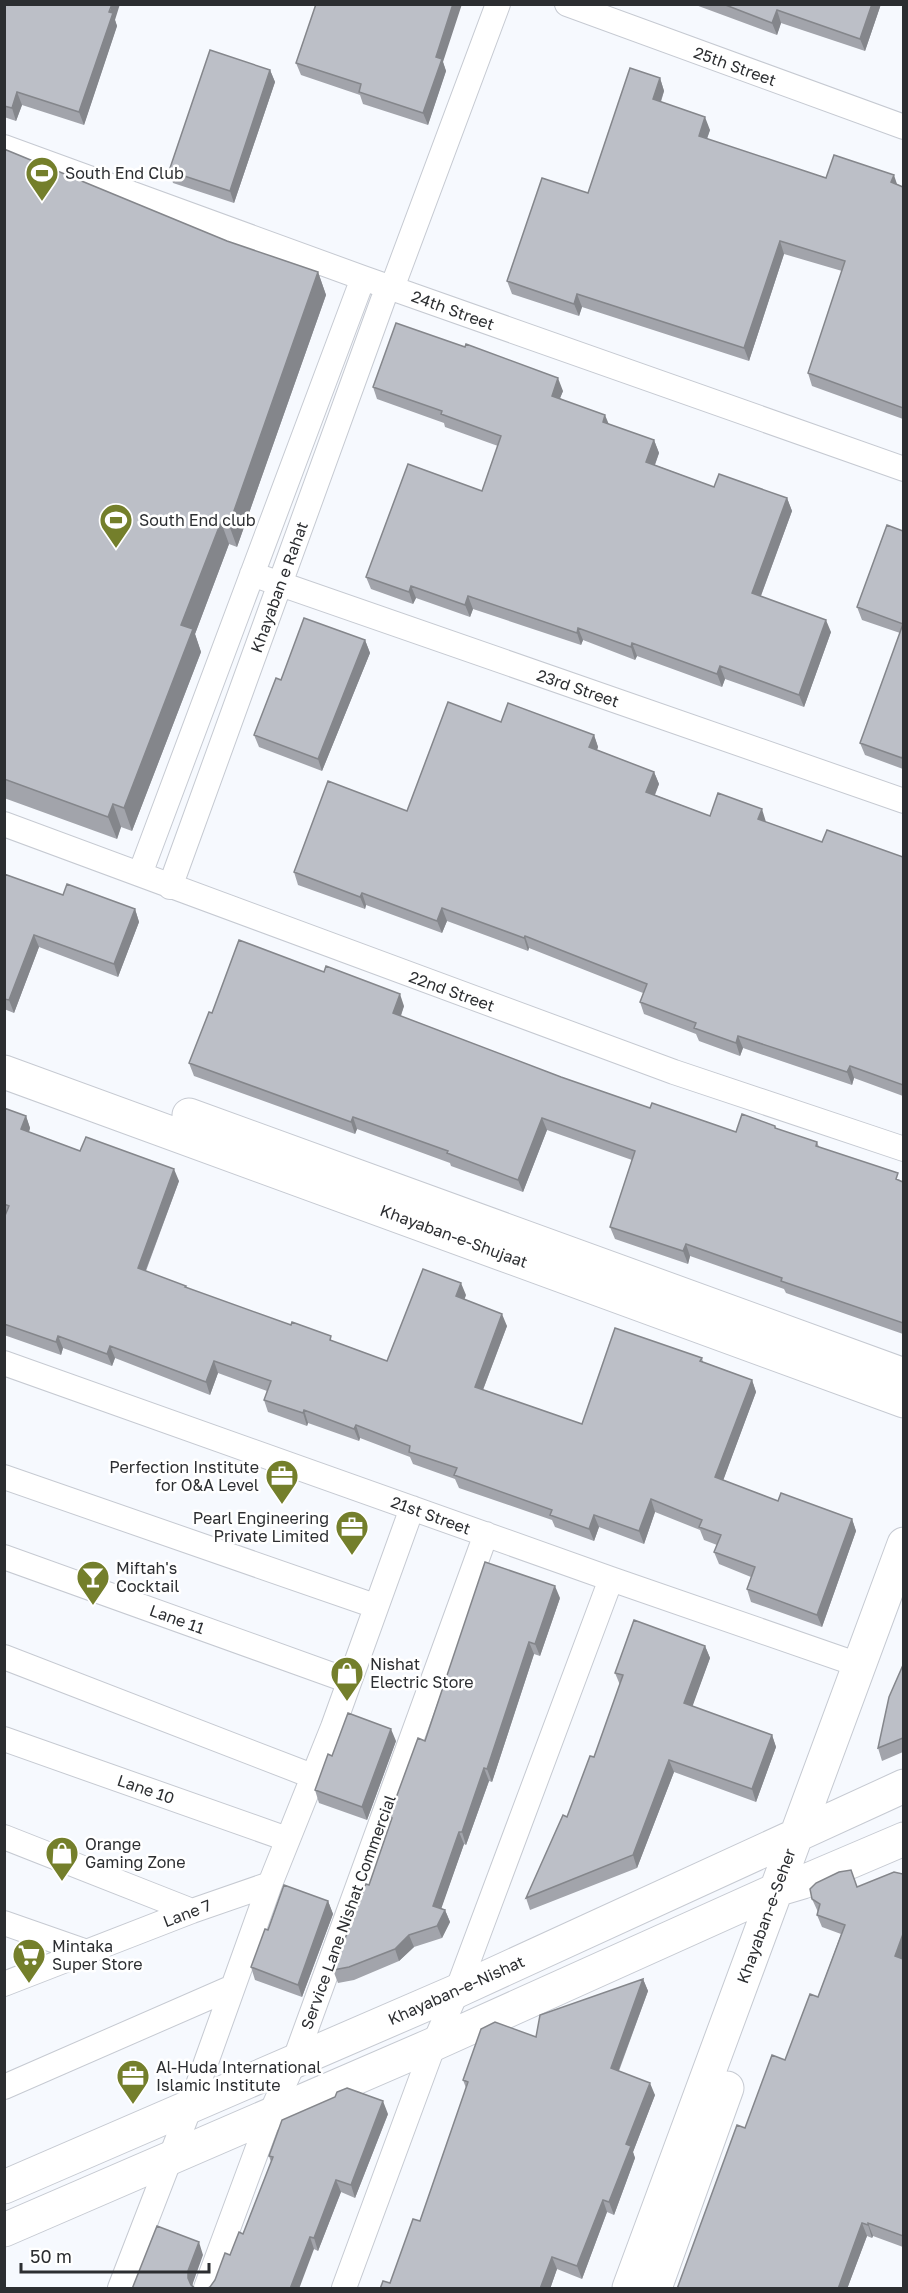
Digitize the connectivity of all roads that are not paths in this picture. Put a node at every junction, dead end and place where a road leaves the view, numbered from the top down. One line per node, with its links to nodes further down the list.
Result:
1 (498, 4): 6 (street, Khayaban e Rahat)
2 (567, 4): 3 (street, 25th Street)
3 (903, 127)
4 (4, 147): 5 (street, 24th Street)
5 (363, 278): 6 (street, 24th Street); 8 (street, Khayaban e Rahat)
6 (390, 287): 7 (street, 24th Street); 9 (street, Khayaban e Rahat)
7 (903, 469)
8 (252, 574): 9 (street, 23rd Street); 12 (street, Khayaban e Rahat)
9 (280, 585): 10 (street, 23rd Street); 13 (street, Khayaban e Rahat)
10 (903, 801)
11 (4, 824): 12 (street, 22nd Street)
12 (140, 874): 13 (street, 22nd Street)
13 (170, 887): 16 (street, 22nd Street)
14 (4, 1048): 18 (street, Khayaban-e-Shujaat)
15 (4, 1072): 19 (street, Khayaban-e-Shujaat)
16 (903, 1149)
17 (4, 1362): 21 (street, 21st Street)
18 (903, 1375)
19 (903, 1401)
20 (4, 1477): 27 (street)
21 (412, 1508): 22 (street, 21st Street); 27 (street)
22 (486, 1534): 25 (street, 21st Street); 47 (street, Service Lane Nishat Commercial)
23 (903, 1544): 29 (street, Khayaban-e-Seher)
24 (4, 1557): 30 (street, Lane 11)
25 (611, 1579): 29 (street, 21st Street); 45 (street)
26 (903, 1605): 34 (street, Khayaban-e-Seher)
27 (375, 1606): 30 (street)
28 (4, 1657): 32 (street)
29 (859, 1665): 34 (street, Khayaban-e-Seher)
30 (349, 1681): 32 (street)
31 (4, 1739): 36 (street, Lane 10)
32 (312, 1776): 36 (street)
33 (903, 1786): 34 (street, Khayaban-e-Nishat)
34 (810, 1828): 39 (street, Khayaban-e-Seher); 45 (street, Khayaban-e-Nishat)
35 (4, 1837): 40 (street)
36 (287, 1839): 38 (street)
37 (903, 1839): 39 (street)
38 (270, 1884): 40 (street, Lane 7); 44 (street)
39 (789, 1886): 46 (street); 57 (street, Khayaban-e-Seher); 58 (street, Khayaban-e-Seher)
40 (192, 1911): 42 (street, Lane 7)
41 (4, 1923): 42 (street)
42 (87, 1952): 43 (street, Lane 7)
43 (4, 1984)
44 (233, 1987): 48 (street); 49 (street)
45 (457, 1991): 46 (street); 47 (street, Khayaban-e-Nishat)
46 (434, 2044): 50 (street); 56 (street)
47 (294, 2062): 49 (street, Khayaban-e-Nishat); 50 (street, Service Lane Nishat Commercial)
48 (4, 2087)
49 (190, 2107): 51 (street); 52 (street, Khayaban-e-Nishat)
50 (270, 2115): 51 (street); 55 (street, Service Lane Nishat Commercial)
51 (169, 2158): 53 (street); 54 (street)
52 (4, 2187)
53 (4, 2230)
54 (120, 2289)
55 (206, 2289)
56 (344, 2289)
57 (629, 2289)
58 (655, 2289)

